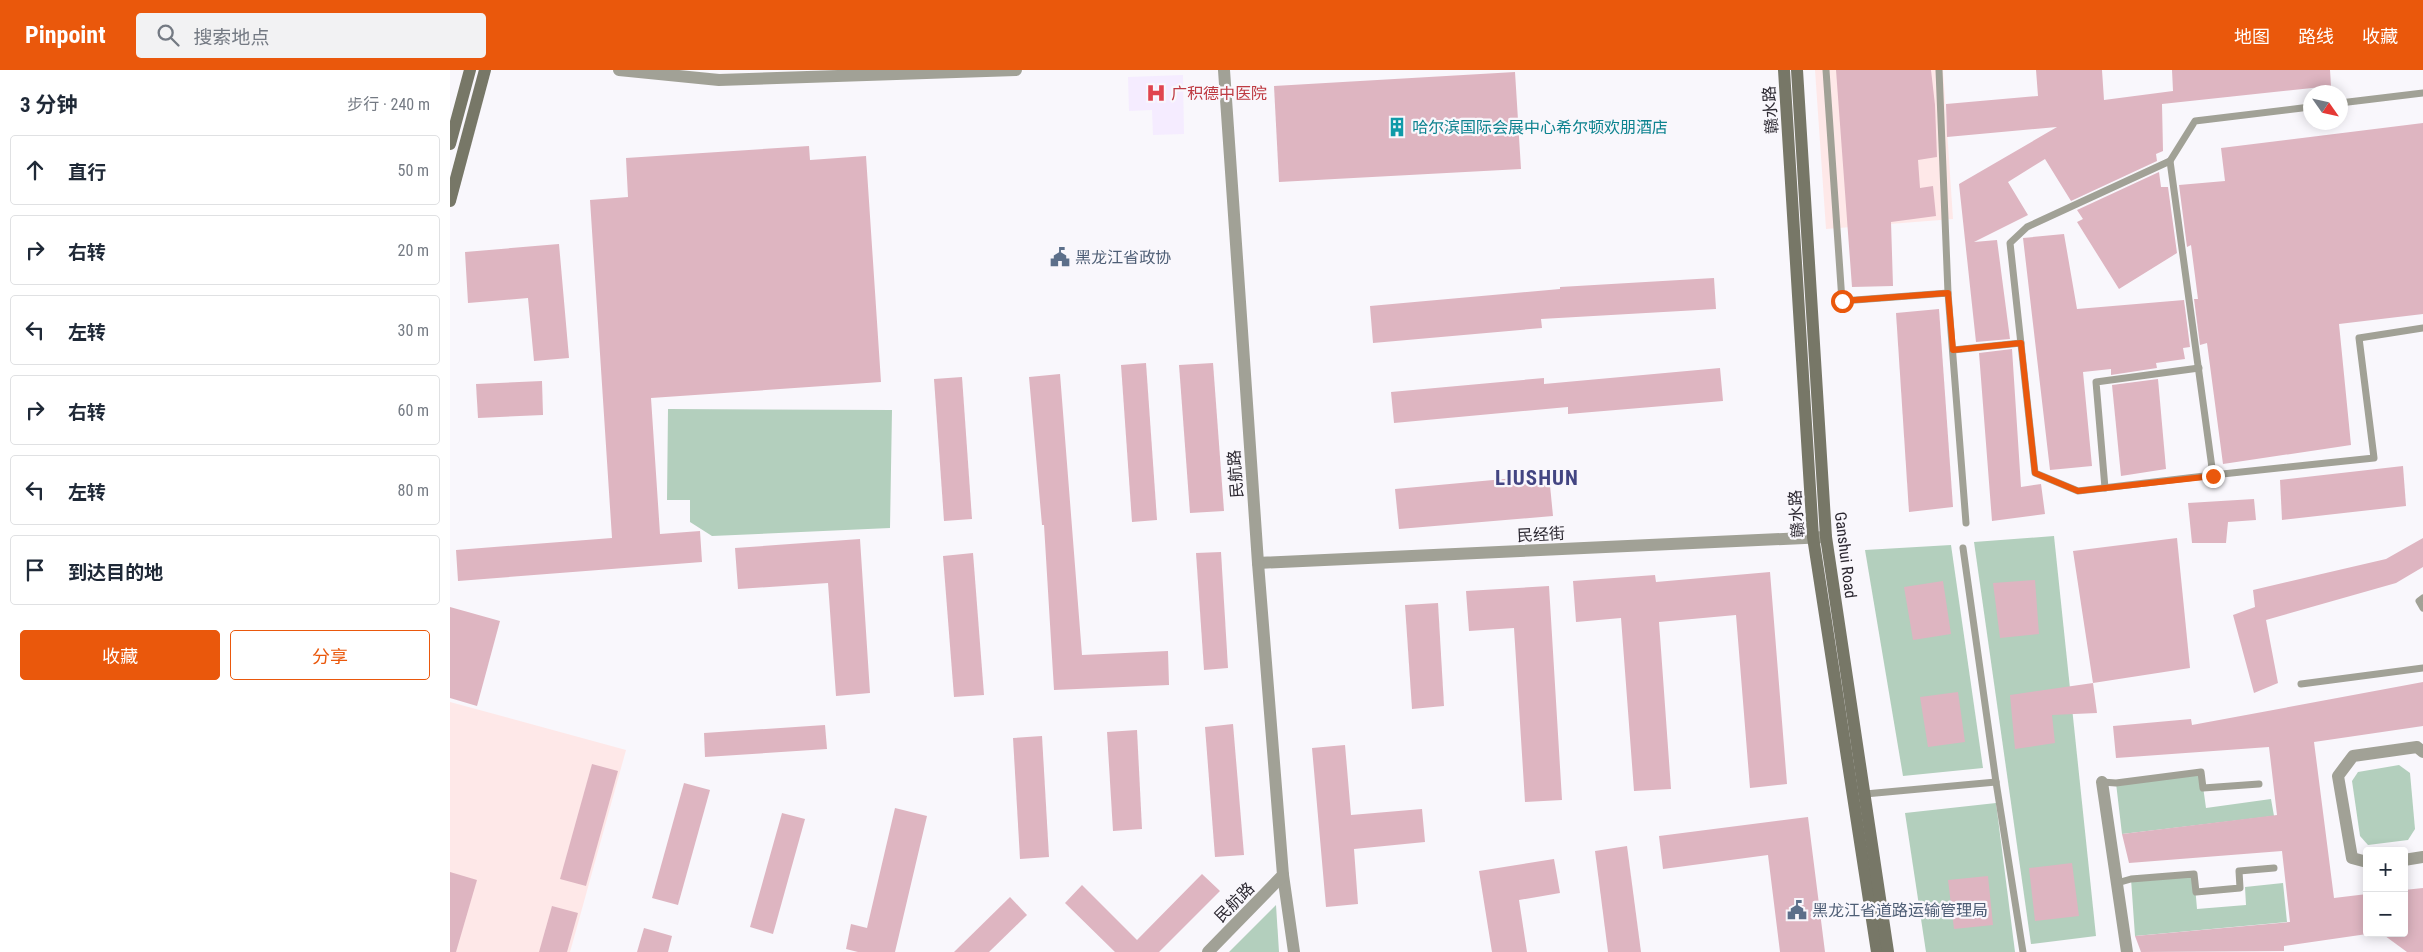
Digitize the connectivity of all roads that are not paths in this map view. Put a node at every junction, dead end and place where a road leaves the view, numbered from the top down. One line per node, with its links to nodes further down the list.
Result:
1 (470, 70): 13 (main road)
2 (485, 70): 15 (main road)
3 (619, 70): 4 (street)
4 (1016, 70)
5 (1224, 70): 26 (street, 民航路)
6 (1784, 70): 24 (main road, 赣水路)
7 (1797, 70): 24 (main road, Ganshui Road)
8 (1826, 70): 16 (lane)
9 (1939, 70): 16 (lane)
10 (2423, 93): 11 (lane)
11 (2348, 102)
12 (2303, 107): 14 (lane)
13 (450, 144)
14 (2170, 161): 18 (lane); 20 (lane)
15 (450, 201)
16 (1948, 293): 19 (lane)
17 (2423, 328): 21 (lane)
18 (2021, 343): 19 (lane); 22 (lane)
19 (1953, 350): 23 (lane)
20 (2199, 368): 21 (lane); 22 (lane)
21 (2213, 476): 22 (lane)
22 (2105, 488)
23 (1966, 523)
24 (1820, 537): 26 (street, 民经街); 35 (main road, Ganshui Road); 44 (main road, 赣水路)
25 (1963, 548): 32 (lane)
26 (1258, 563): 40 (street, 民航路)
27 (2423, 598): 28 (lane)
28 (2423, 608)
29 (2423, 668): 30 (lane)
30 (2301, 684)
31 (2423, 752): 38 (street)
32 (1996, 782): 35 (lane); 46 (lane)
33 (2102, 782): 34 (lane); 41 (street)
34 (2259, 784)
35 (1865, 794): 45 (main road, Ganshui Road)
36 (2423, 857): 37 (street)
37 (2408, 859)
38 (2363, 861)
39 (2274, 868): 41 (lane)
40 (1283, 875): 42 (street, 民航路); 43 (street, 民航路)
41 (2117, 883): 47 (street)
42 (1208, 952)
43 (1294, 952)
44 (1877, 952)
45 (1888, 952)
46 (2023, 952)
47 (2127, 952)

